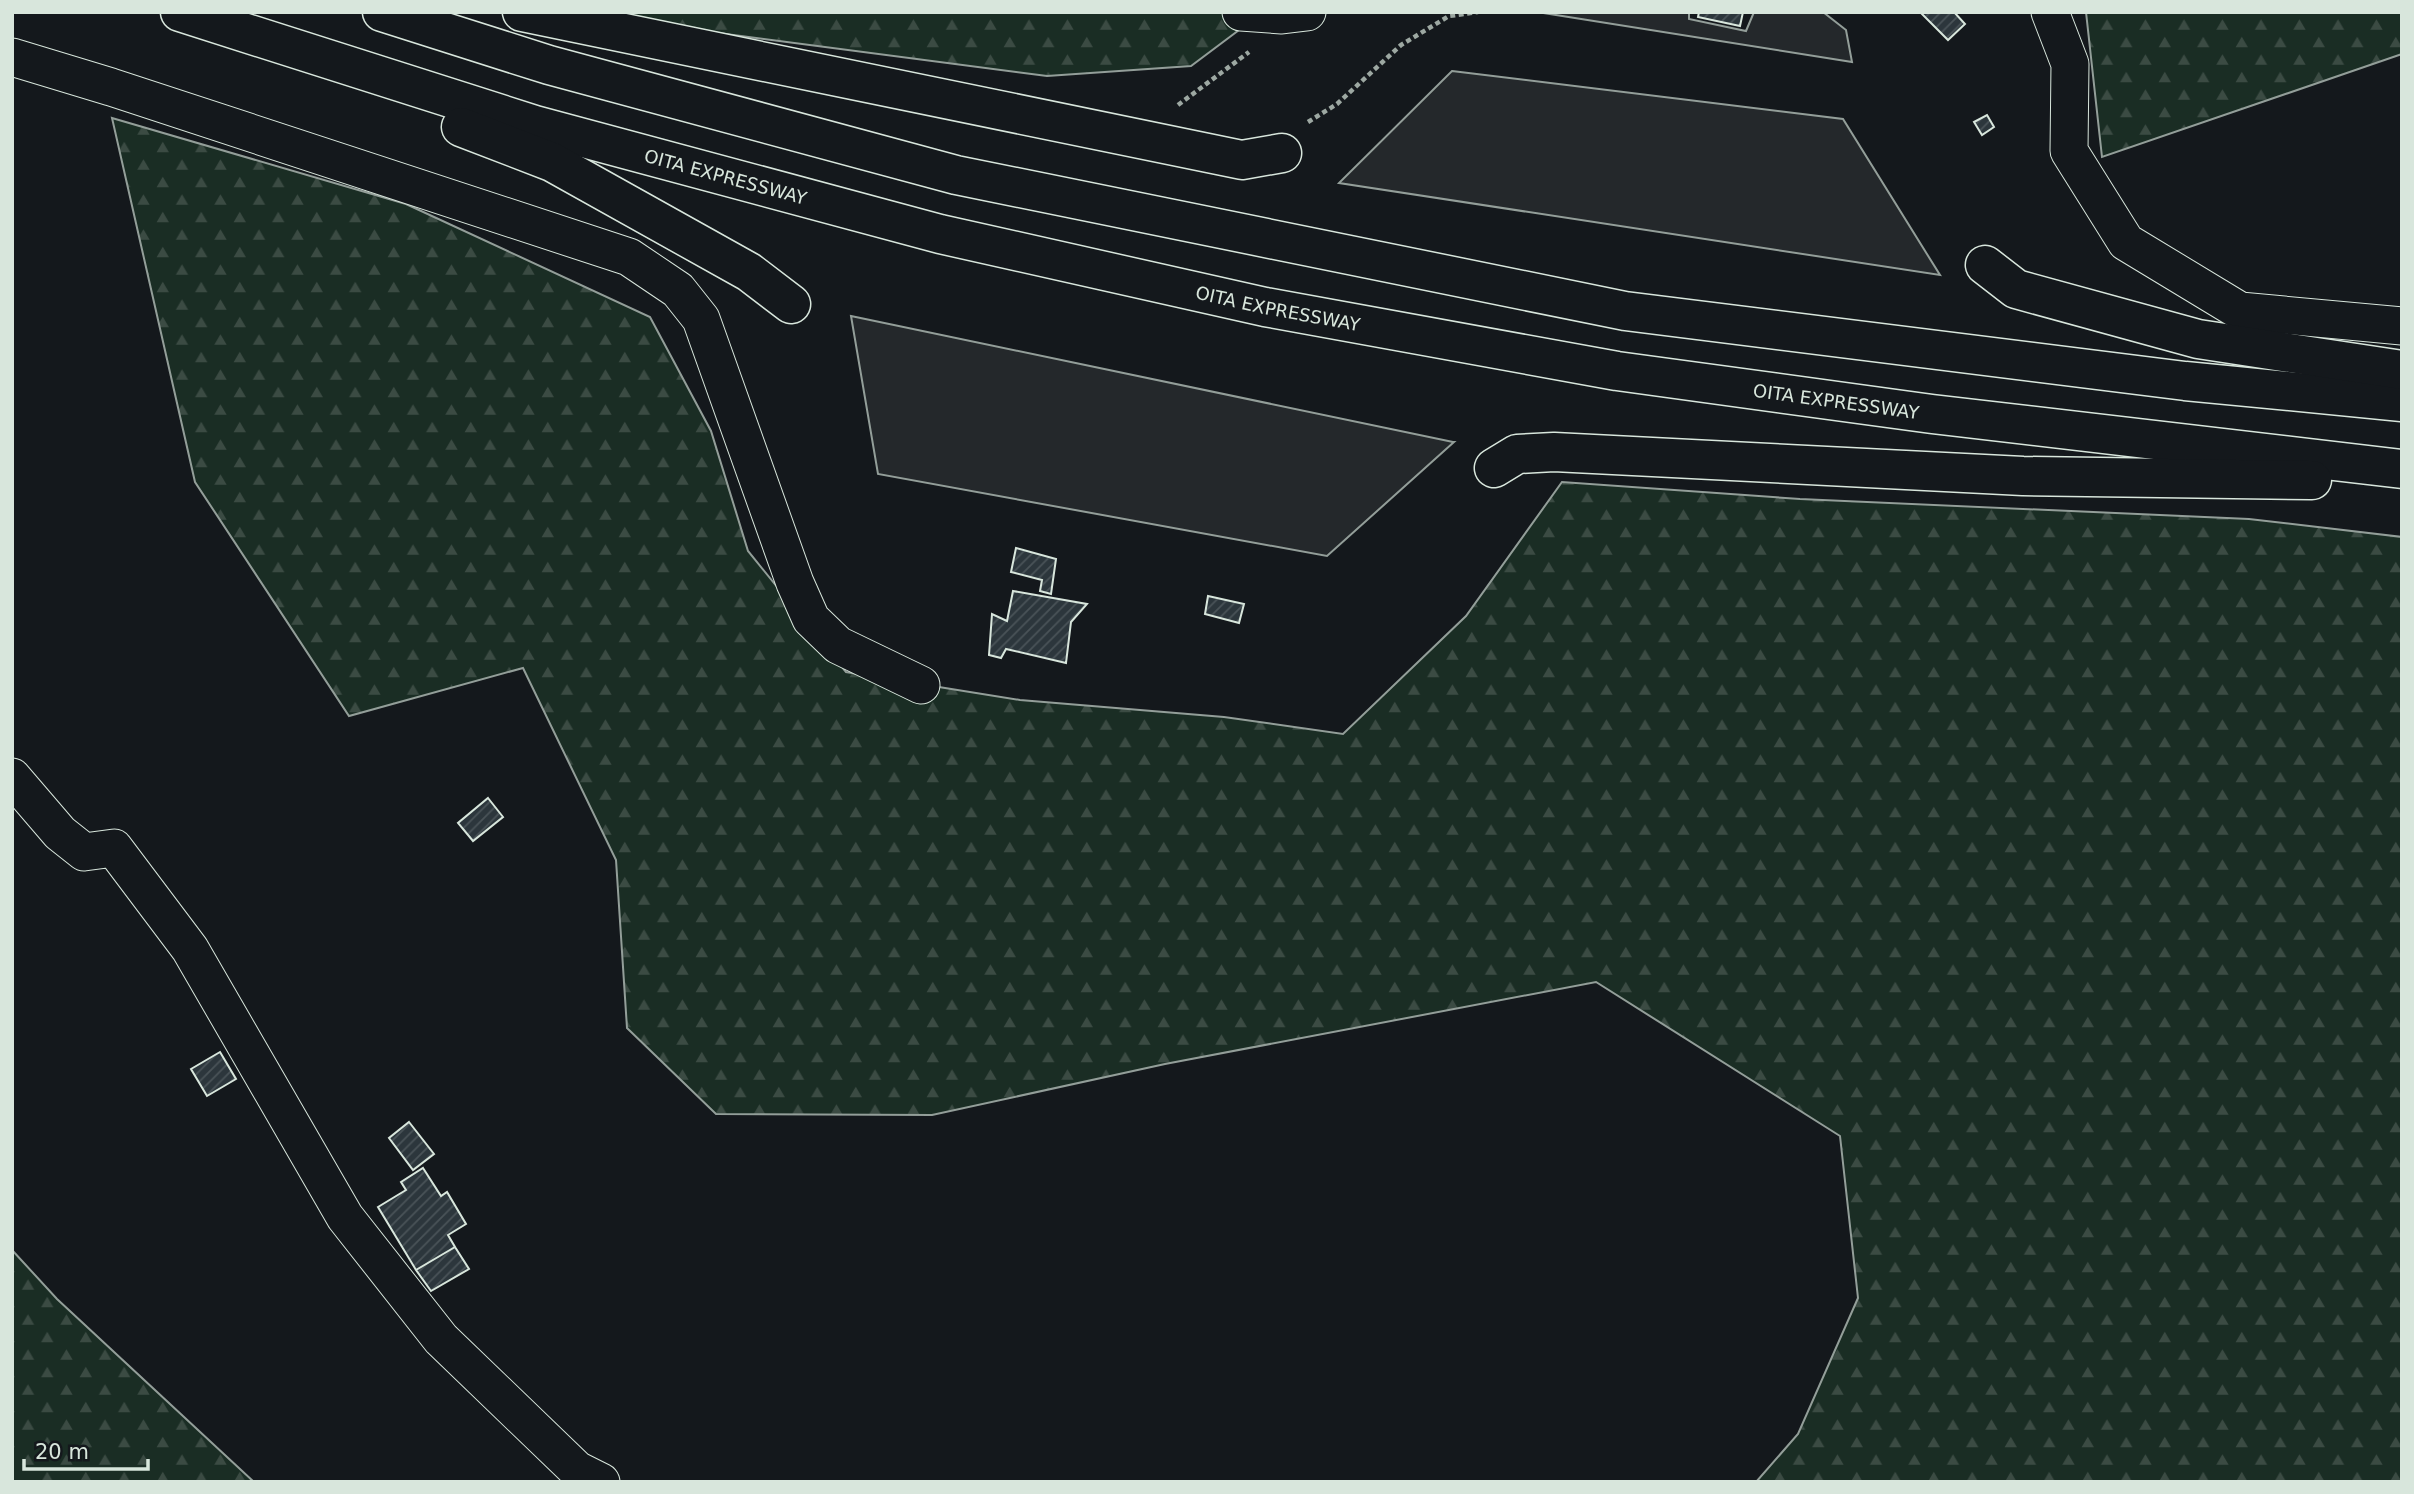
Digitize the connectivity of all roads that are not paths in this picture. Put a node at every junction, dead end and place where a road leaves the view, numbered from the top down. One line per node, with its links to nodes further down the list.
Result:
1 (164, 12): 11 (highway)
2 (180, 12): 16 (highway, OITA EXPRESSWAY)
3 (382, 12): 14 (highway)
4 (522, 12): 9 (highway)
5 (1241, 12): 6 (street)
6 (1307, 12)
7 (2050, 12): 12 (street)
8 (12, 57): 18 (street)
9 (1292, 139)
10 (1985, 265): 13 (highway)
11 (791, 304)
12 (2402, 326)
13 (2402, 370)
14 (2402, 402)
15 (1494, 468): 17 (highway)
16 (2402, 469)
17 (2402, 481)
18 (921, 685)
19 (12, 777): 20 (street)
20 (601, 1482)

